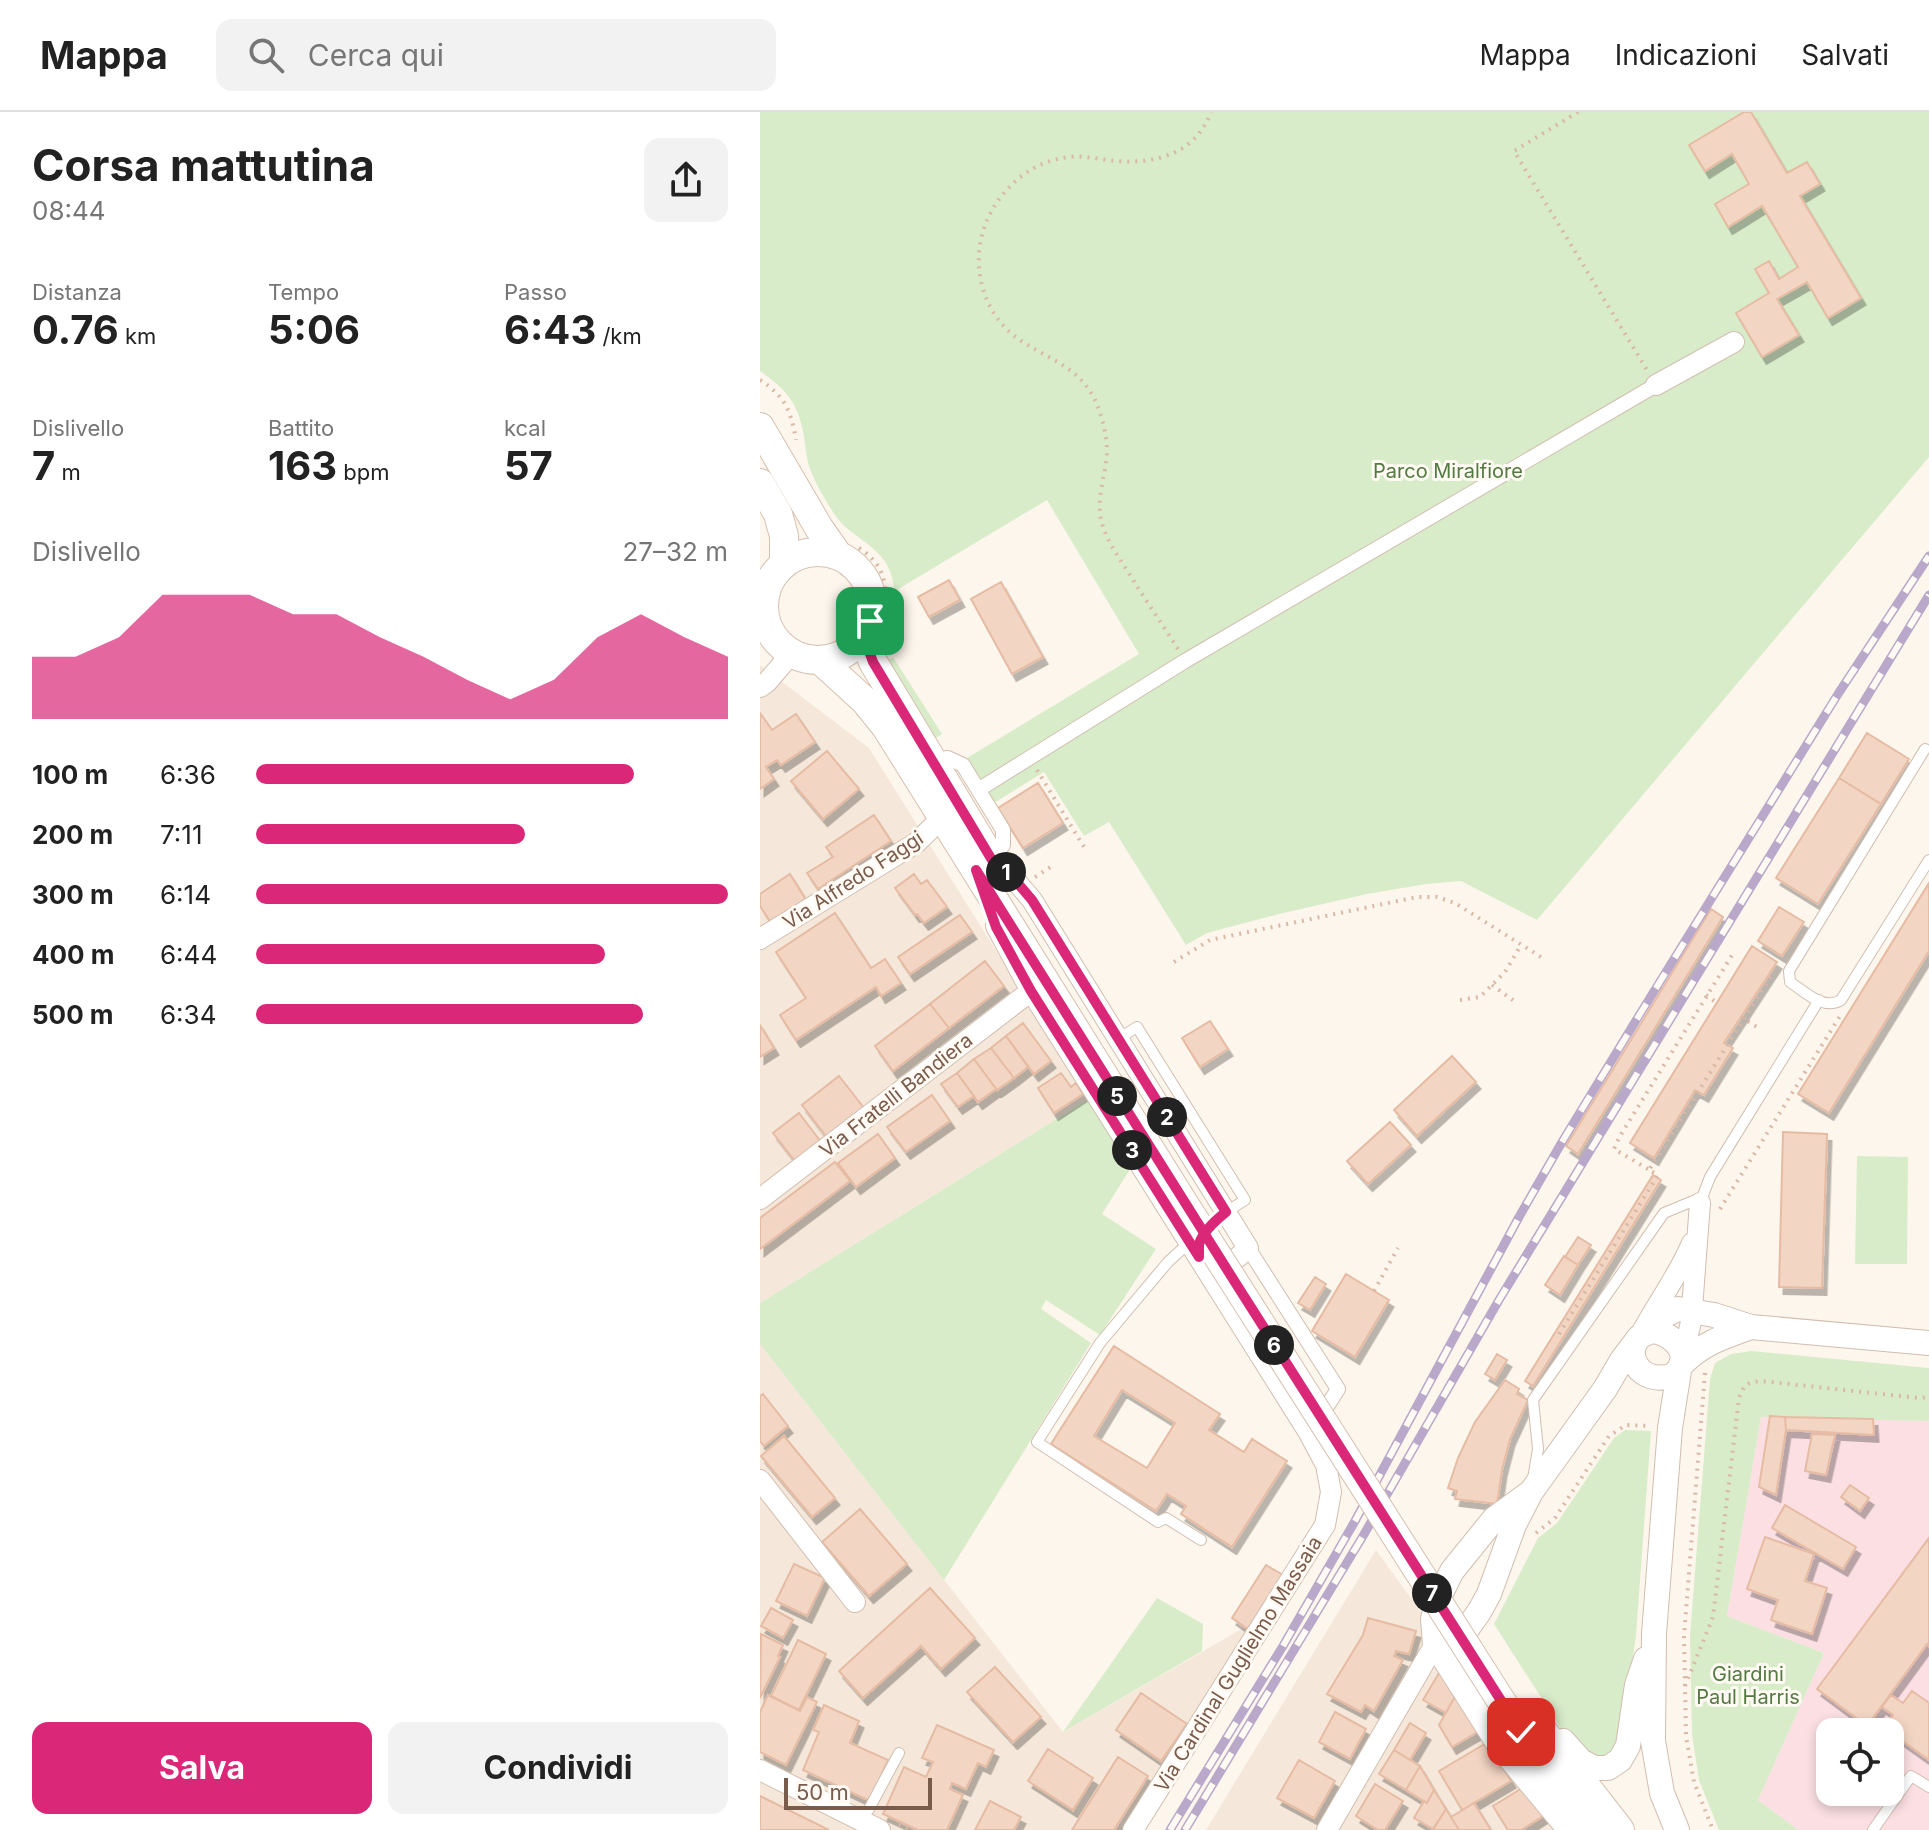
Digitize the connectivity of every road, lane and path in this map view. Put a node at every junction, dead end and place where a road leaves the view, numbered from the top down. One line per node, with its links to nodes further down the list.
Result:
1 (1211, 112): 15 (path)
2 (1578, 112): 5 (path)
3 (1734, 342): 5 (street)
4 (760, 380): 7 (path)
5 (1656, 385): 15 (street)
6 (760, 427): 9 (main road)
7 (798, 449)
8 (760, 483): 10 (main road)
9 (848, 552): 10 (main road); 12 (main road); 12 (path)
10 (772, 576): 11 (main road)
11 (763, 620): 13 (main road)
12 (876, 634): 14 (main road); 19 (main road)
13 (792, 653): 14 (main road); 16 (street)
14 (820, 660): 21 (main road)
15 (1185, 661): 18 (street)
16 (760, 687)
17 (1925, 749): 37 (lane)
18 (1030, 758): 20 (street); 22 (path)
19 (932, 760): 20 (street); 24 (main road)
20 (978, 790): 24 (street)
21 (943, 817): 24 (main road); 27 (street, Via Alfredo Faggi)
22 (1084, 847)
23 (1929, 860): 37 (lane)
24 (984, 865): 34 (street, Via Cardinal Guglielmo Massaia); 43 (street); 73 (main road, bridge)
25 (1052, 866): 26 (path)
26 (1033, 878)
27 (760, 939)
28 (1521, 945): 30 (path); 31 (path); 33 (path)
29 (1734, 952): 35 (path)
30 (1541, 957)
31 (1174, 962)
32 (1772, 974): 41 (path)
33 (1492, 985): 36 (path); 38 (path)
34 (1031, 991): 45 (street, Via Fratelli Bandiera); 51 (street, Via Cardinal Guglielmo Massaia)
35 (1706, 995): 39 (path); 44 (path)
36 (1460, 1000)
37 (1819, 1000): 46 (lane)
38 (1517, 1003)
39 (1717, 1003)
40 (1842, 1013): 46 (path)
41 (1742, 1018): 42 (path); 44 (path)
42 (1760, 1029)
43 (1118, 1039): 47 (street); 47 (lane)
44 (1649, 1170): 57 (path)
45 (760, 1199)
46 (1709, 1206): 48 (street); 66 (lane)
47 (1226, 1212): 49 (street); 51 (street)
48 (1697, 1232): 53 (street); 55 (street)
49 (1248, 1248): 51 (street); 64 (street)
50 (1398, 1248): 52 (path)
51 (1194, 1250): 64 (street, Via Cardinal Guglielmo Massaia); 67 (lane)
52 (1374, 1291)
53 (1692, 1310): 54 (street); 55 (street); 58 (street)
54 (1751, 1327): 56 (street); 58 (street)
55 (1641, 1338): 58 (street); 60 (street); 61 (street)
56 (1927, 1342)
57 (1552, 1345)
58 (1681, 1364): 60 (street); 63 (street)
59 (1707, 1368): 72 (path)
60 (1647, 1375): 61 (street); 63 (street)
61 (1605, 1389): 66 (street)
62 (1929, 1397): 72 (path)
63 (1662, 1427): 68 (path); 70 (street)
64 (1309, 1433): 79 (street, Via Cardinal Guglielmo Massaia)
65 (763, 1491): 69 (street)
66 (1531, 1492): 71 (street); 71 (street)
67 (1201, 1540)
68 (1531, 1540)
69 (855, 1602)
70 (1654, 1634): 73 (street); 84 (street)
71 (1435, 1644): 80 (street); 81 (street)
72 (1685, 1686): 85 (path)
73 (1528, 1727): 82 (main road); 83 (main road)
74 (899, 1753): 77 (lane)
75 (760, 1770): 77 (street)
76 (1929, 1787): 86 (lane)
77 (857, 1825): 78 (street)
78 (880, 1830)
79 (1133, 1830)
80 (1327, 1830)
81 (1570, 1830)
82 (1594, 1830)
83 (1620, 1830)
84 (1677, 1830)
85 (1713, 1830)
86 (1873, 1830)

